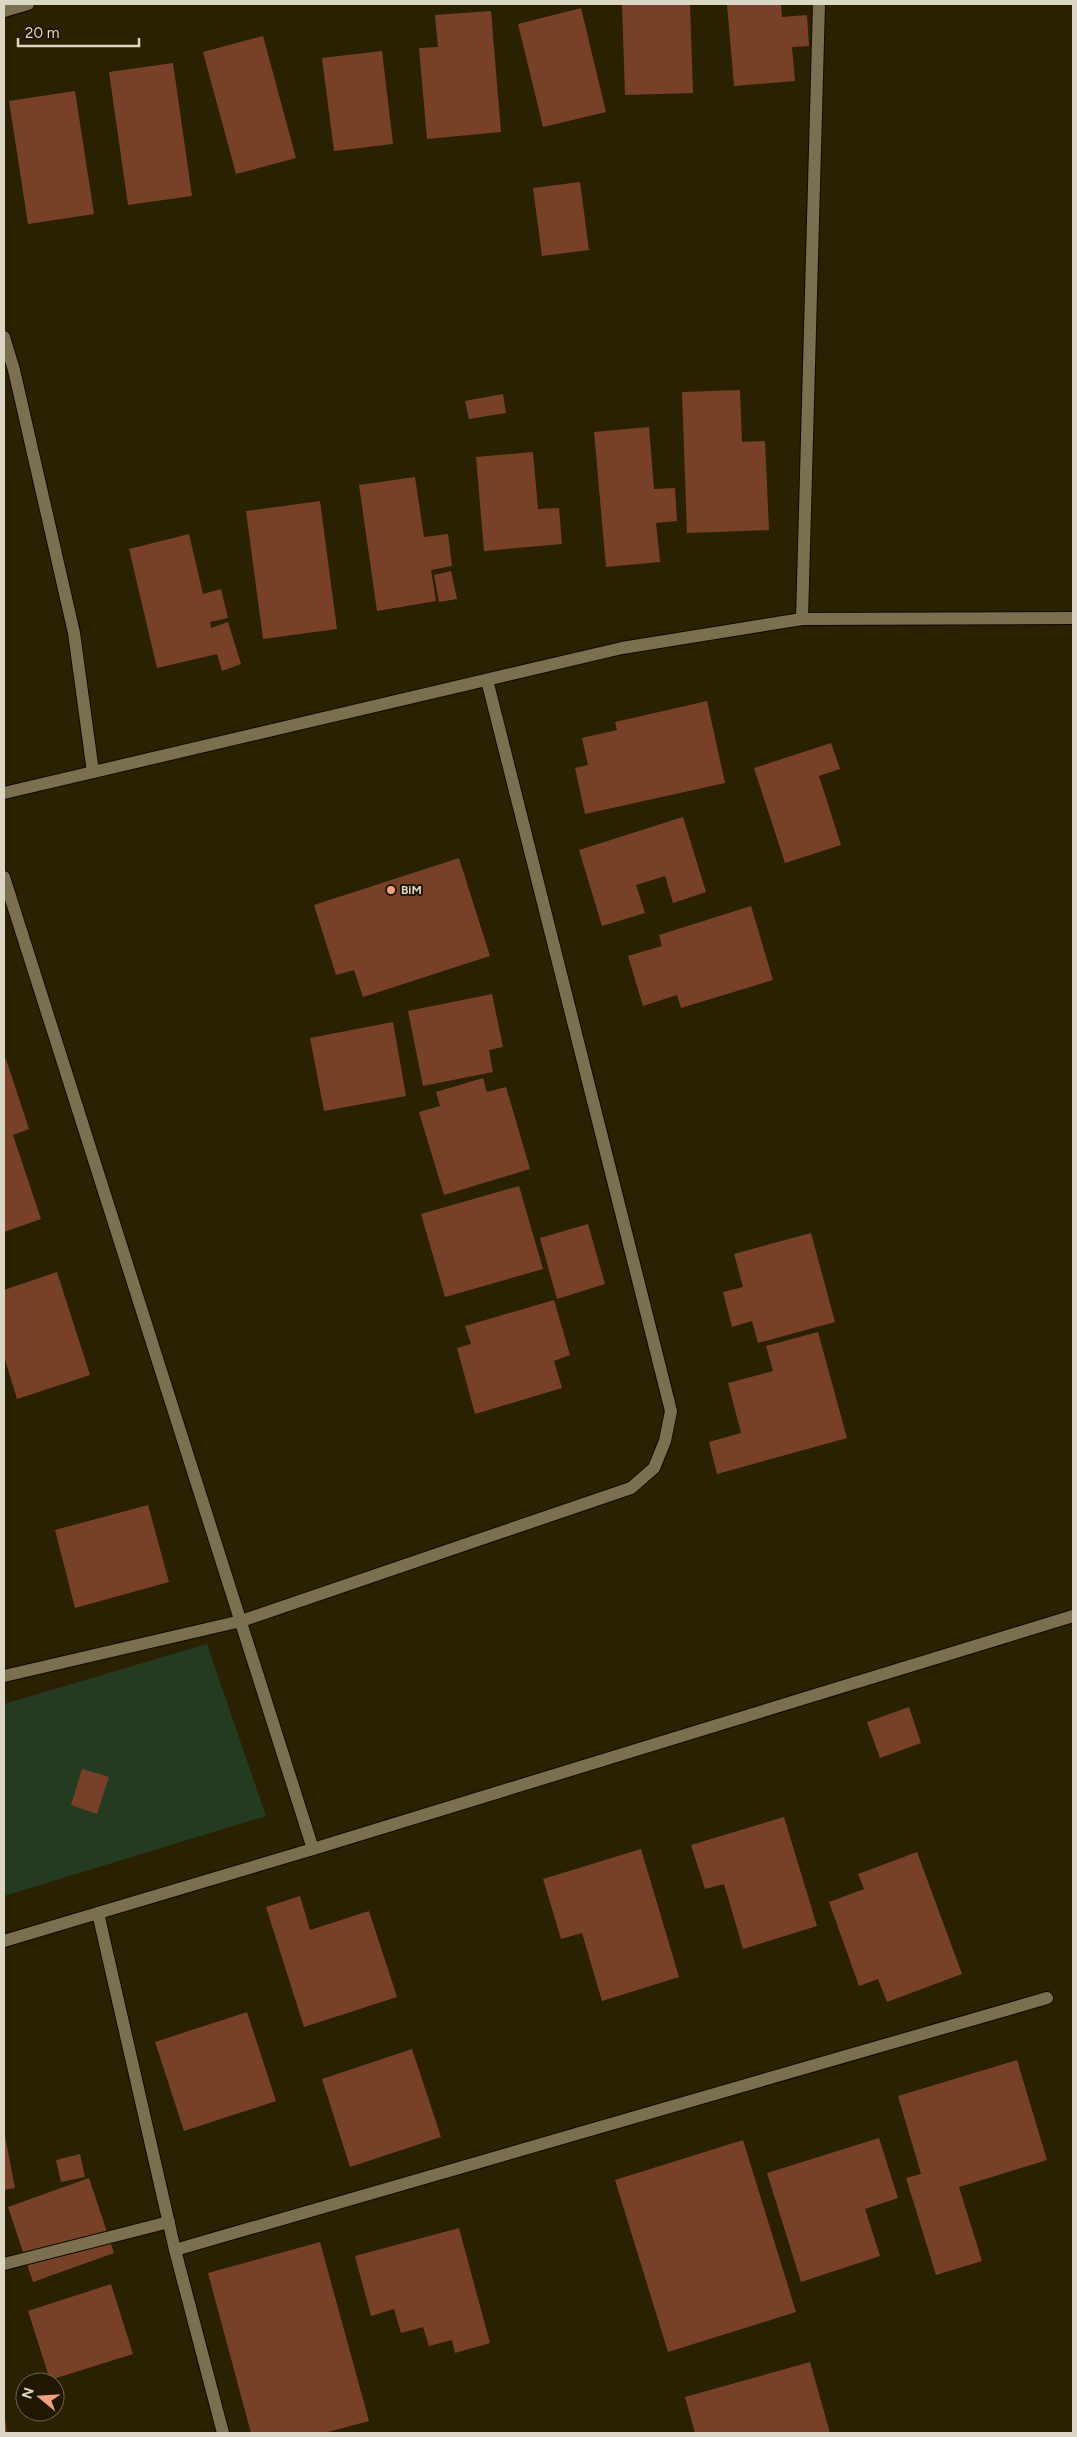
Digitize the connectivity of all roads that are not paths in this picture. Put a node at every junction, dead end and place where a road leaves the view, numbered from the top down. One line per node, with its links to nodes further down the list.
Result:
1 (28, 4): 3 (street)
2 (819, 4): 5 (street)
3 (4, 11)
4 (4, 337): 8 (street)
5 (802, 618): 6 (street); 7 (street)
6 (1073, 618)
7 (487, 680): 8 (street); 12 (street)
8 (93, 772): 9 (street)
9 (4, 793)
10 (4, 877): 12 (street)
11 (1073, 1616): 14 (street)
12 (240, 1621): 13 (street); 14 (street)
13 (4, 1676)
14 (314, 1849): 15 (street)
15 (98, 1913): 16 (street); 18 (street)
16 (4, 1941)
17 (1047, 1998): 19 (street)
18 (169, 2222): 19 (street); 20 (street)
19 (175, 2250): 21 (street)
20 (4, 2264)
21 (223, 2433)

